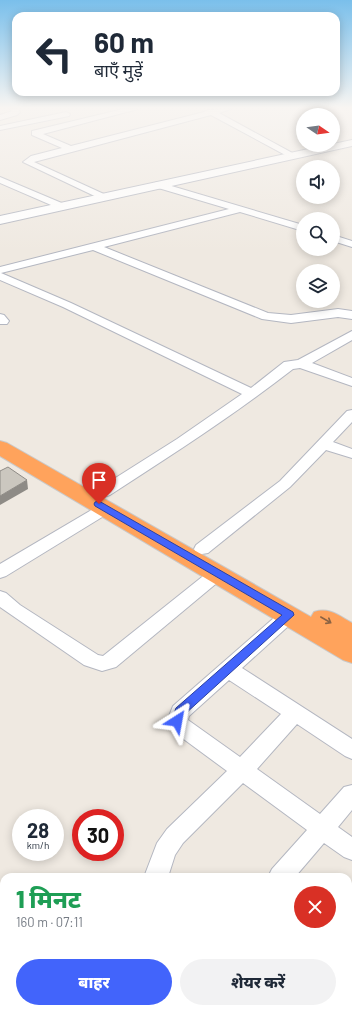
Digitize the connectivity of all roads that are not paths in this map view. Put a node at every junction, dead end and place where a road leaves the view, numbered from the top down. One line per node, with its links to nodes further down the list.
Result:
1 (41, 156): 5 (street)
2 (286, 156): 4 (street)
3 (0, 180): 6 (street)
4 (158, 185): 5 (street); 7 (street)
5 (103, 197): 6 (street)
6 (61, 206): 8 (street)
7 (241, 209): 9 (street); 12 (street)
8 (0, 220)
9 (296, 226)
10 (340, 240): 11 (street)
11 (352, 244)
12 (93, 246): 13 (street); 17 (street)
13 (0, 270)
14 (0, 276): 15 (street)
15 (16, 283): 16 (street); 21 (street)
16 (0, 289)
17 (352, 315)
18 (352, 335): 19 (street)
19 (301, 364): 20 (street); 21 (street)
20 (352, 382)
21 (252, 394): 27 (street)
22 (352, 414): 24 (street)
23 (0, 435): 27 (highway)
24 (324, 444): 26 (street); 28 (street)
25 (0, 447): 27 (highway)
26 (352, 454)
27 (105, 500): 28 (highway); 29 (street); 30 (highway)
28 (202, 549): 33 (highway, one-way to 33)
29 (0, 572)
30 (218, 573): 31 (street); 32 (highway)
31 (0, 597)
32 (289, 615): 34 (highway); 35 (street)
33 (352, 635)
34 (352, 653)
35 (228, 669): 36 (street); 38 (street)
36 (295, 713): 37 (street); 38 (street)
37 (352, 750)
38 (242, 770): 40 (street); 42 (street)
39 (352, 794): 40 (street)
40 (322, 828): 41 (street); 43 (street)
41 (352, 850)
42 (157, 873)
43 (283, 873)

